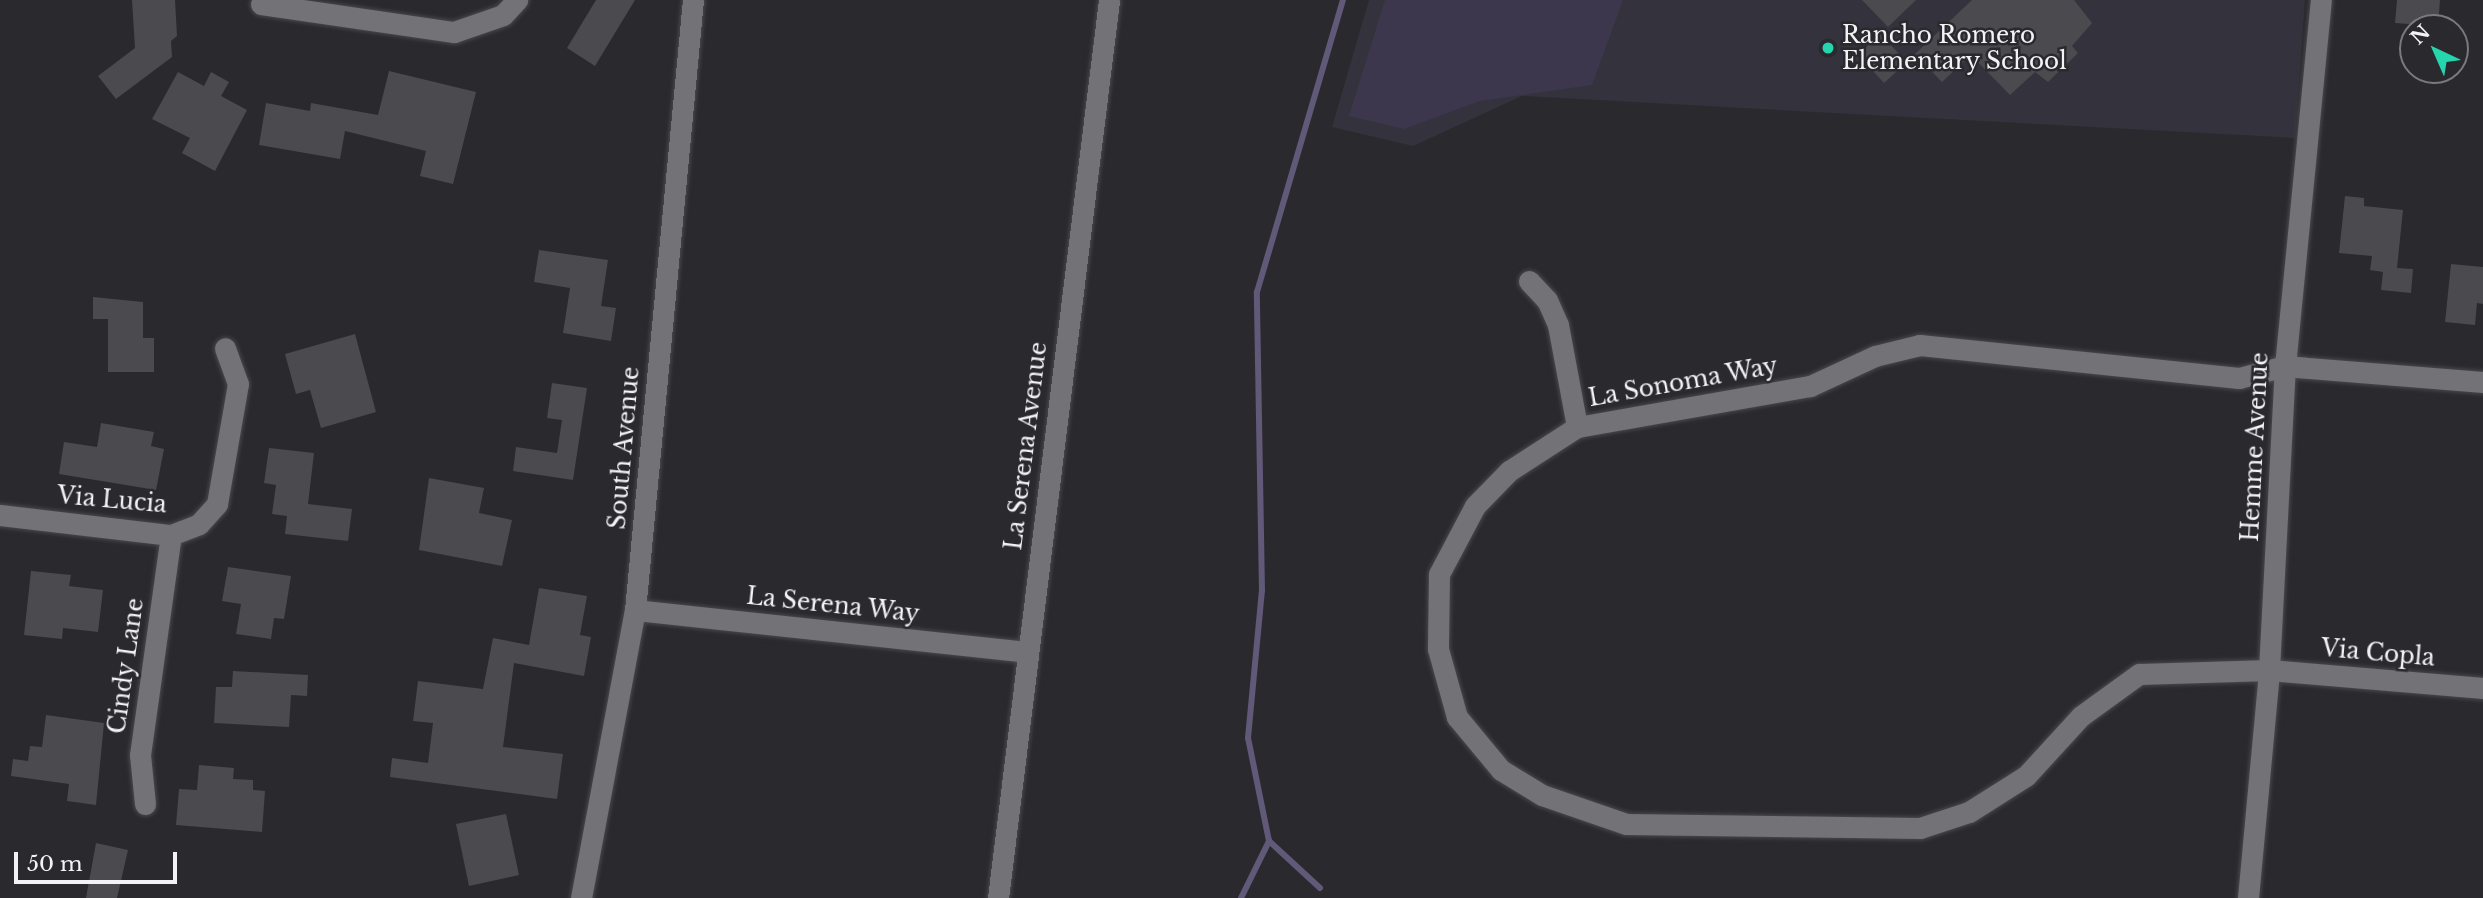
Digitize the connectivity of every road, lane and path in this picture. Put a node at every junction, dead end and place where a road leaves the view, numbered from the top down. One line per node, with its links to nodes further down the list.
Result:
1 (517, 0): 5 (street)
2 (693, 0): 13 (street, South Avenue)
3 (1109, 0): 14 (street, La Serena Avenue)
4 (2321, 0): 8 (street, Hemme Avenue)
5 (261, 4)
6 (1529, 281): 10 (street)
7 (225, 348): 12 (street, Via Lucia)
8 (2285, 366): 9 (street, La Sonoma Way); 10 (street, La Sonoma Way); 15 (street, Hemme Avenue)
9 (2483, 382)
10 (1577, 427): 15 (street, La Sonoma Way)
11 (0, 516): 12 (street, Via Lucia)
12 (171, 535): 17 (street, Cindy Lane)
13 (635, 610): 14 (street, La Serena Way); 18 (street, South Avenue)
14 (1026, 652): 19 (street, La Serena Avenue)
15 (2269, 670): 16 (street, Via Copla); 20 (street, Hemme Avenue)
16 (2483, 688)
17 (145, 804)
18 (581, 898)
19 (998, 898)
20 (2248, 898)

